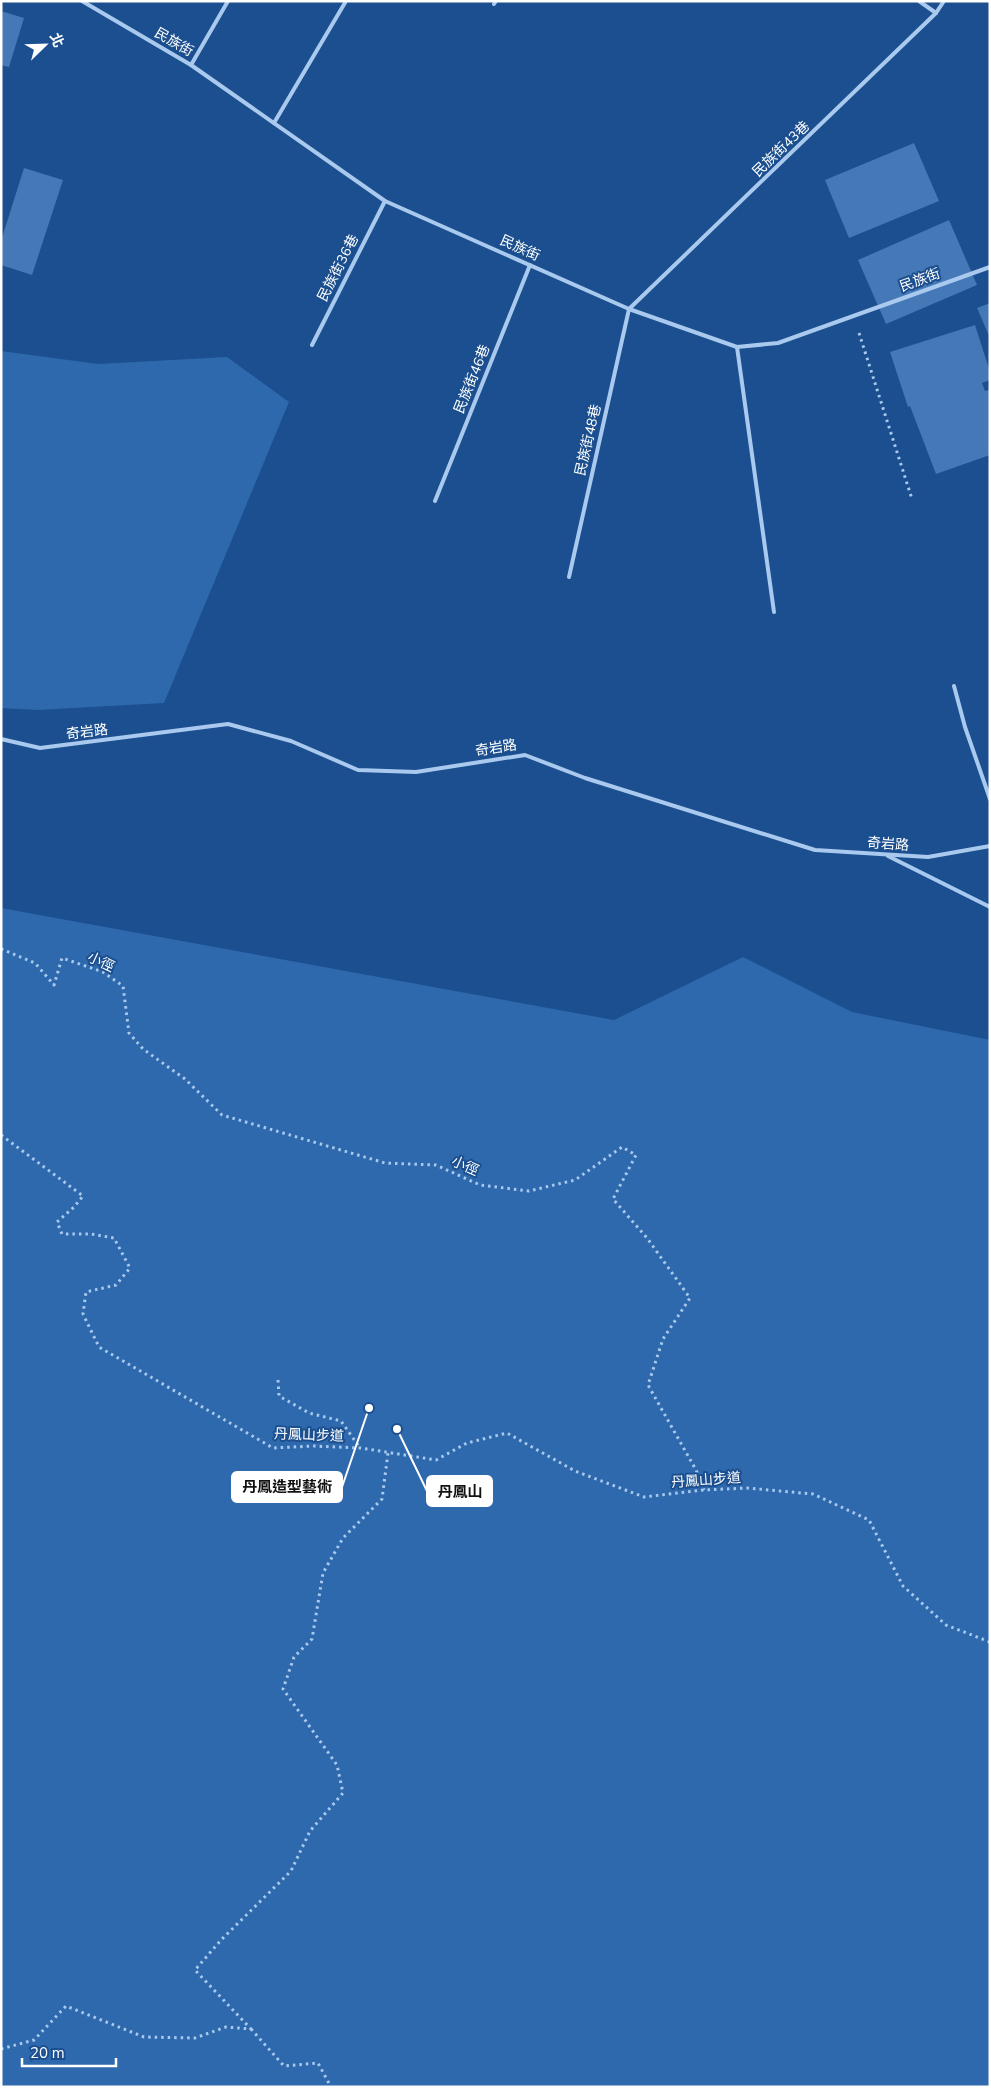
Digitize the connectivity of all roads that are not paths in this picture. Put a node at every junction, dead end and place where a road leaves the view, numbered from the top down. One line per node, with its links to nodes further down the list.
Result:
1 (82, 1): 7 (lane, 民族街)
2 (228, 1): 7 (lane)
3 (346, 1): 8 (lane)
4 (919, 1): 6 (lane)
5 (944, 1): 6 (lane, 民族街43巷)
6 (936, 13): 12 (lane, 民族街43巷)
7 (191, 65): 8 (lane, 民族街)
8 (274, 123): 9 (lane, 民族街)
9 (385, 201): 10 (lane, 民族街); 13 (lane, 民族街36巷)
10 (530, 265): 12 (lane, 民族街); 15 (lane, 民族街46巷)
11 (990, 267): 14 (lane, 民族街)
12 (629, 309): 14 (lane, 民族街); 16 (lane, 民族街48巷)
13 (312, 345)
14 (737, 347): 17 (lane)
15 (435, 501)
16 (569, 577)
17 (774, 612)
18 (954, 686): 20 (lane)
19 (1, 739): 22 (lane, 奇岩路)
20 (990, 800)
21 (990, 846): 22 (lane, 奇岩路)
22 (886, 855): 23 (lane)
23 (990, 907)

